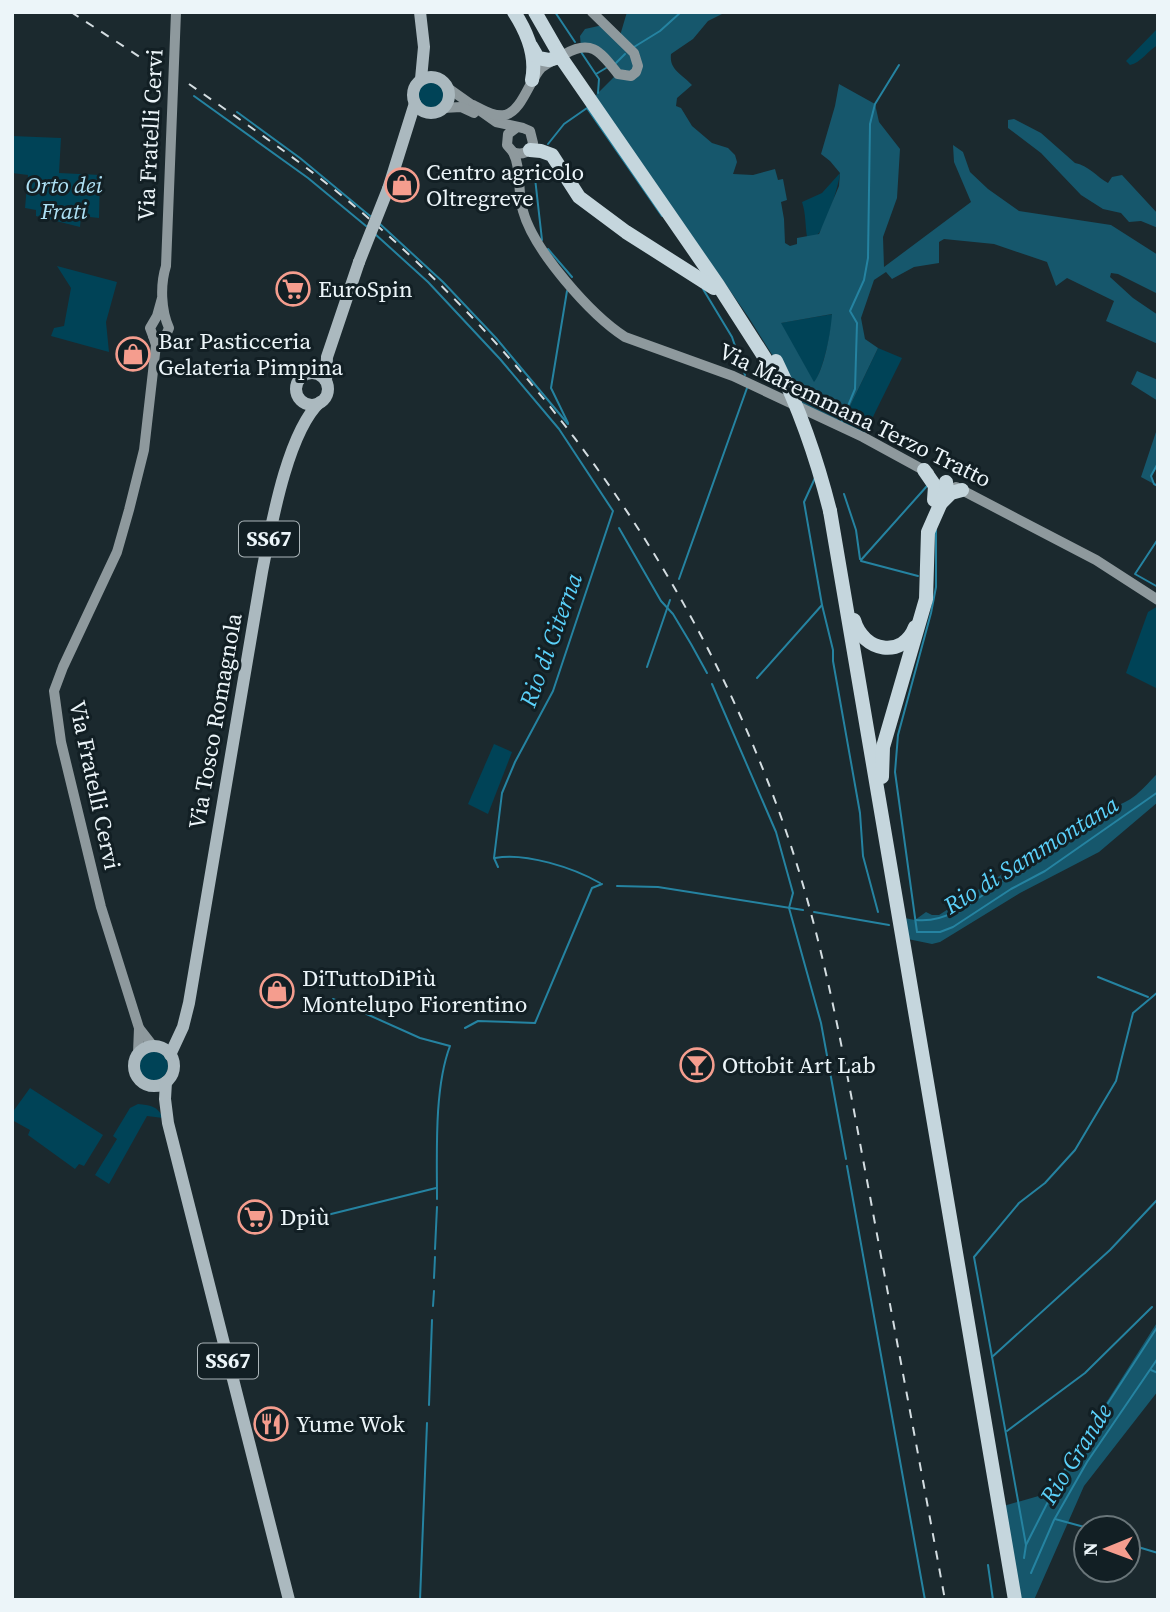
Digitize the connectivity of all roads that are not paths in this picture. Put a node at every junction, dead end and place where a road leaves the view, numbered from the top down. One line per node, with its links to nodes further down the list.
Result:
1 (176, 12): 22 (street, Via Fratelli Cervi)
2 (420, 12): 8 (main road, SS67)
3 (514, 12): 7 (highway)
4 (535, 12): 9 (highway)
5 (542, 12): 9 (highway)
6 (592, 12): 9 (street)
7 (529, 42): 9 (highway); 12 (highway)
8 (424, 47): 10 (main road, SS67); 11 (main road, SS67)
9 (562, 55): 12 (street); 25 (highway)
10 (436, 77): 11 (main road); 13 (main road, SS67)
11 (421, 79): 14 (main road, SS67)
12 (532, 80): 15 (street)
13 (448, 88): 16 (street); 17 (main road)
14 (415, 103): 17 (main road); 20 (main road, SS67)
15 (521, 104): 16 (street); 18 (street); 19 (street)
16 (473, 106): 18 (street)
17 (437, 110): 20 (main road, SS67); 21 (street)
18 (516, 128): 19 (street); 21 (street)
19 (530, 131): 21 (street)
20 (405, 138): 24 (main road, Via Tosco Romagnola / SS67, bridge)
21 (518, 150): 25 (highway); 31 (street, Via Maremmana Terzo Tratto)
22 (160, 320): 23 (street, Via Fratelli Cervi); 23 (street, Via Fratelli Cervi)
23 (158, 337): 39 (street, Via Fratelli Cervi)
24 (329, 349): 26 (main road, Via Tosco Romagnola / SS67); 27 (main road, Via Tosco Romagnola / SS67)
25 (770, 361): 35 (highway, bridge)
26 (306, 374): 27 (main road); 28 (main road, Via Tosco Romagnola / SS67)
27 (326, 381): 29 (main road, Via Tosco Romagnola / SS67)
28 (300, 399): 29 (main road); 30 (main road, Via Tosco Romagnola / SS67)
29 (320, 402): 30 (main road, Via Tosco Romagnola / SS67)
30 (301, 430): 40 (main road, Via Tosco Romagnola / SS67)
31 (924, 470): 32 (street, Via Maremmana Terzo Tratto); 34 (highway)
32 (945, 482): 33 (street, Via Maremmana Terzo Tratto); 34 (highway)
33 (962, 490): 34 (highway); 37 (street, Via Maremmana Terzo Tratto)
34 (936, 503): 36 (highway); 38 (highway)
35 (827, 512): 36 (highway); 46 (highway)
36 (834, 531): 38 (highway)
37 (1158, 600)
38 (884, 823): 47 (highway)
39 (139, 1028): 40 (street, Via Fratelli Cervi); 41 (street, Via Fratelli Cervi)
40 (161, 1049): 41 (main road); 42 (main road, Via Tosco Romagnola / SS67)
41 (138, 1053): 43 (main road, SS67)
42 (166, 1082): 43 (main road); 44 (main road, SS67)
43 (152, 1086): 44 (main road, SS67)
44 (168, 1123): 45 (main road, SS67)
45 (289, 1600)
46 (1009, 1600)
47 (1015, 1600)

